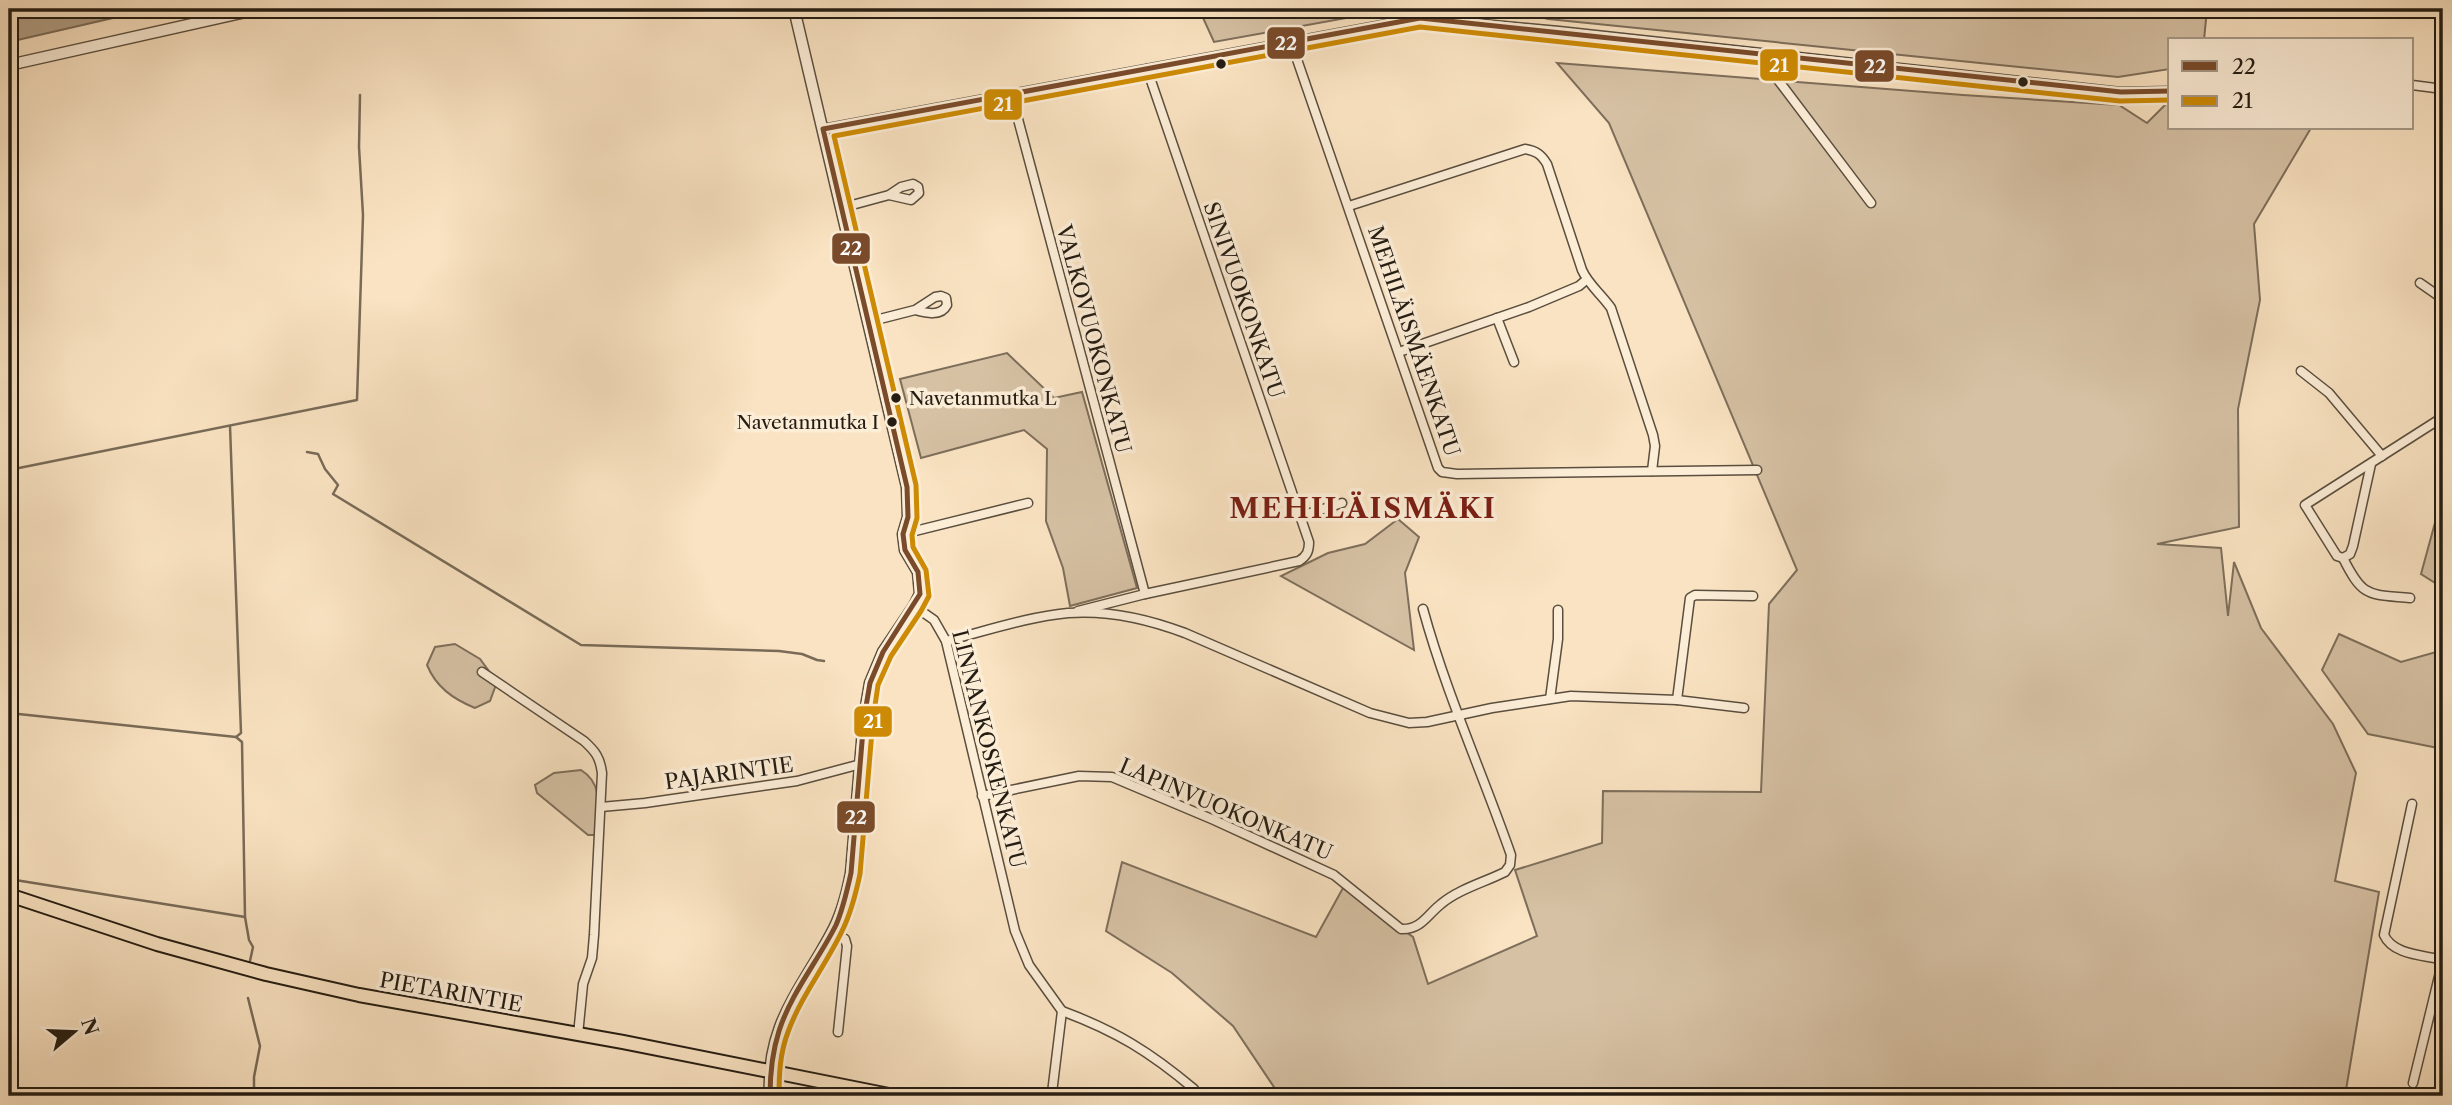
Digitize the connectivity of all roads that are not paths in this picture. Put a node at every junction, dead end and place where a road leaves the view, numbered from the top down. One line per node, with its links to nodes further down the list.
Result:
1 (259, 9): 5 (street)
2 (794, 9): 11 (street)
3 (1291, 42): 4 (street); 6 (street); 14 (street, MEHILÄISMÄENKATU)
4 (1762, 54): 9 (street); 13 (street)
5 (9, 65)
6 (1147, 69): 10 (street); 32 (street, SINIVUOKONKATU)
7 (2414, 85): 8 (street)
8 (2443, 89)
9 (2168, 91)
10 (1011, 93): 11 (street); 35 (street, VALKOVUOKONKATU)
11 (823, 129): 15 (street)
12 (889, 195): 15 (street)
13 (1871, 203)
14 (1349, 206): 16 (street); 22 (street, MEHILÄISMÄENKATU)
15 (841, 208): 21 (street)
16 (1586, 280): 20 (street); 29 (street)
17 (2420, 283): 18 (street)
18 (2443, 299)
19 (915, 310): 21 (street)
20 (1497, 318): 22 (street); 23 (street)
21 (868, 322): 33 (street)
22 (1399, 352): 29 (street, MEHILÄISMÄENKATU)
23 (1514, 362)
24 (2301, 371): 26 (street)
25 (2443, 417): 26 (street)
26 (2382, 456): 27 (street)
27 (2371, 464): 34 (street); 34 (street)
28 (1757, 470): 29 (street, MEHILÄISMÄENKATU)
29 (1652, 471)
30 (1028, 503): 33 (street)
31 (1342, 503): 32 (street)
32 (1301, 516): 35 (street, SINIVUOKONKATU)
33 (903, 534): 38 (street)
34 (2343, 558): 37 (street)
35 (1145, 594): 41 (street)
36 (1754, 596): 45 (street)
37 (2410, 598)
38 (914, 606): 42 (street, LINNANKOSKENKATU); 48 (street)
39 (1423, 609): 47 (street)
40 (1558, 610): 44 (street)
41 (1069, 613): 42 (street); 47 (street)
42 (946, 641): 49 (street, LINNANKOSKENKATU)
43 (482, 672): 51 (street)
44 (1550, 699): 45 (street); 47 (street)
45 (1677, 700): 46 (street)
46 (1744, 708)
47 (1457, 716): 49 (street, LAPINVUOKONKATU)
48 (861, 764): 51 (street, PAJARINTIE); 53 (street)
49 (982, 796): 55 (street, LINNANKOSKENKATU)
50 (2412, 804): 54 (street)
51 (601, 807): 57 (street)
52 (9, 895): 57 (main road, PIETARINTIE)
53 (832, 933): 56 (street); 58 (street)
54 (2443, 960): 59 (street)
55 (1062, 1011): 60 (street); 61 (street)
56 (838, 1031)
57 (578, 1035): 58 (main road, PIETARINTIE)
58 (769, 1073): 62 (street); 63 (main road, PIETARINTIE)
59 (2413, 1083)
60 (1194, 1089)
61 (1052, 1093)
62 (770, 1096)
63 (894, 1096)

